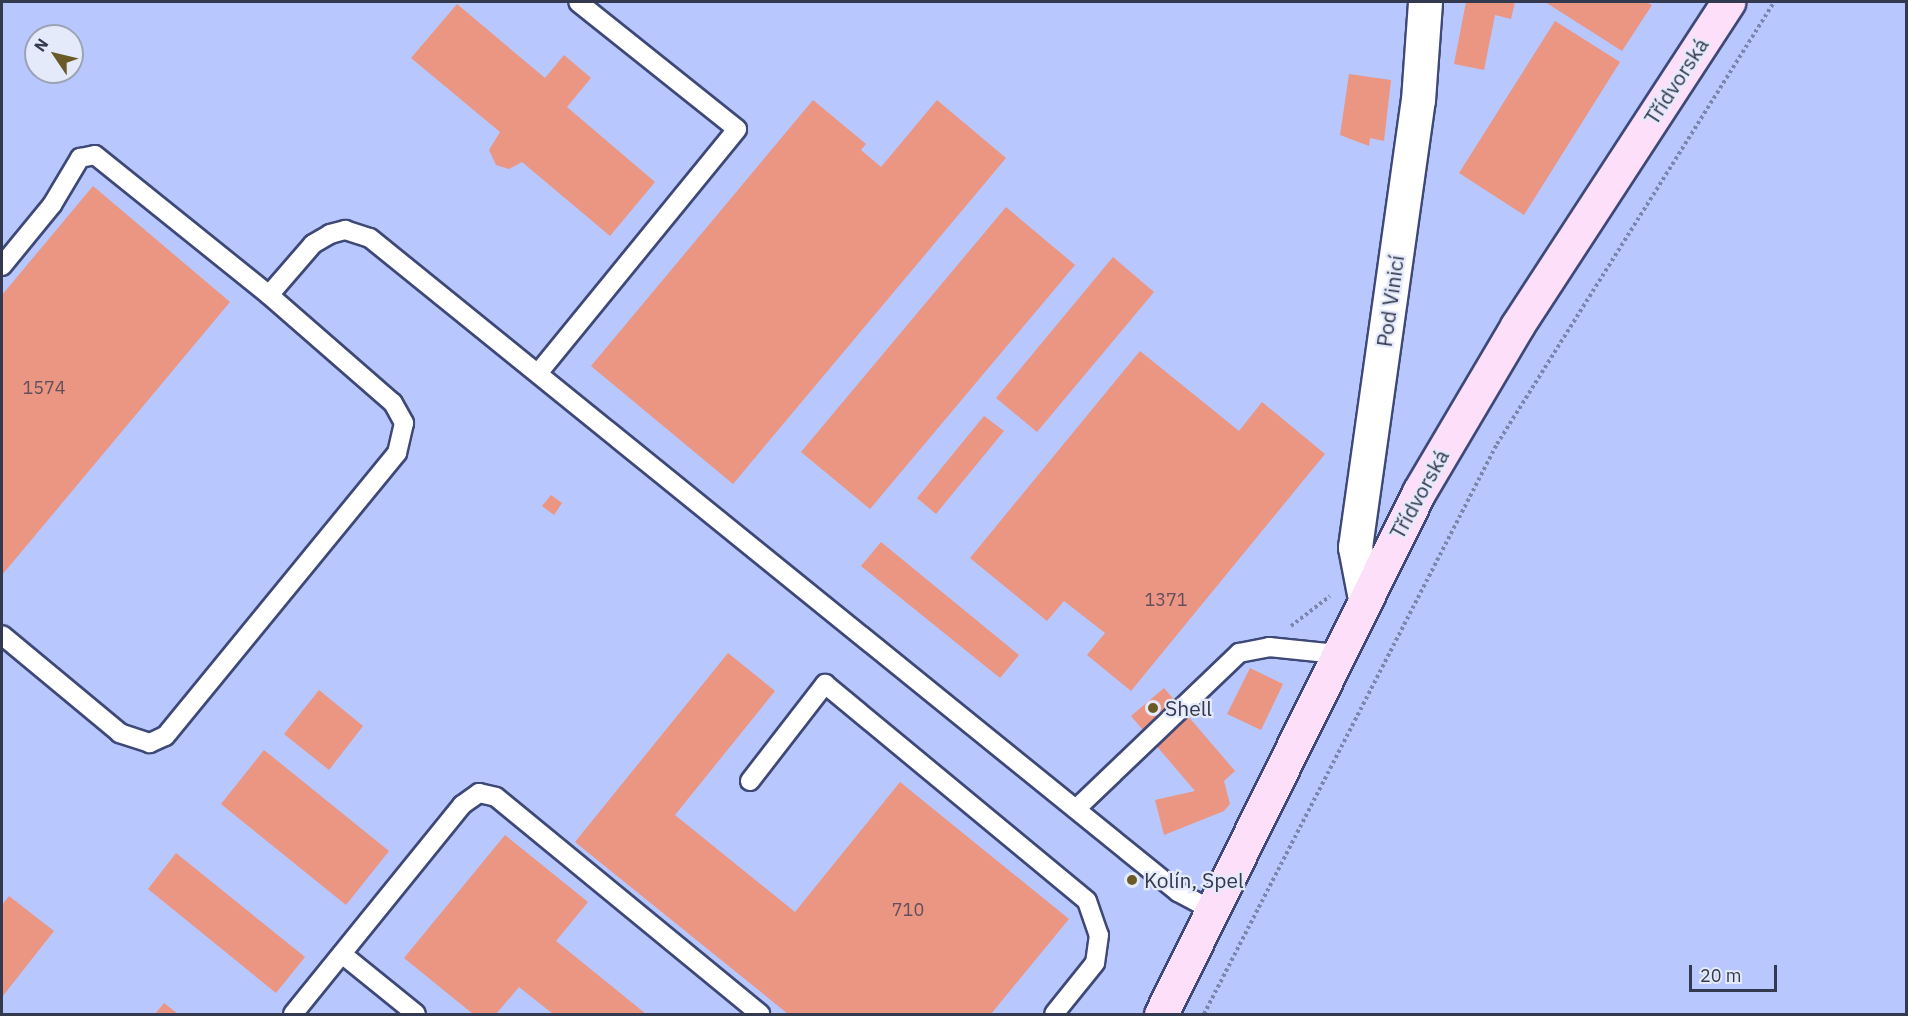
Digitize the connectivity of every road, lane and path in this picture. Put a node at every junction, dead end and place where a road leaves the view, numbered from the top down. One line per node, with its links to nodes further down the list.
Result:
1 (578, 2): 7 (lane)
2 (1425, 2): 9 (street, Pod Vinicí)
3 (1728, 2): 9 (main road, Třídvorská)
4 (1774, 2): 22 (path)
5 (2, 266): 6 (lane)
6 (269, 295): 7 (lane); 11 (lane)
7 (539, 372): 14 (lane)
8 (1334, 589): 10 (path)
9 (1365, 599): 12 (main road, Třídvorská)
10 (1287, 629)
11 (2, 634)
12 (1336, 654): 14 (lane); 15 (main road, Třídvorská)
13 (750, 781): 20 (lane)
14 (1076, 809): 15 (lane)
15 (1213, 911): 21 (main road, Třídvorská)
16 (342, 954): 17 (lane); 18 (lane); 19 (lane)
17 (293, 1014)
18 (416, 1014)
19 (760, 1014)
20 (1054, 1014)
21 (1161, 1014)
22 (1204, 1014)

